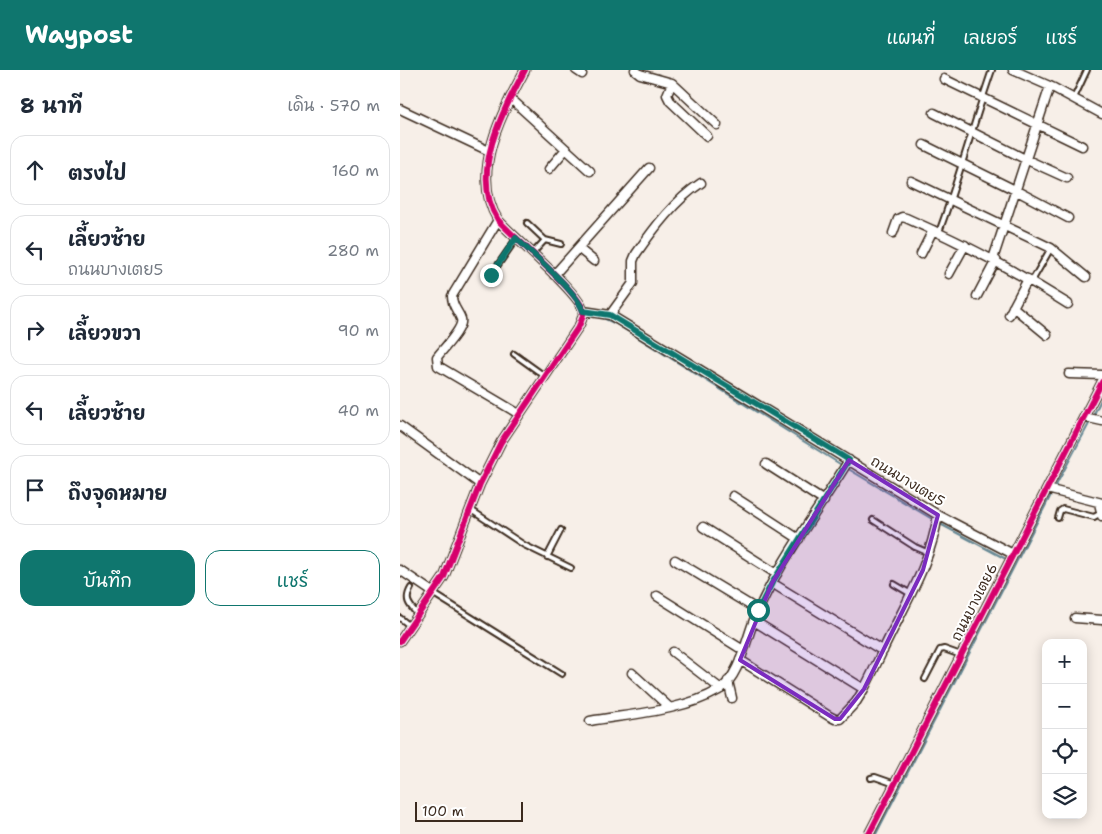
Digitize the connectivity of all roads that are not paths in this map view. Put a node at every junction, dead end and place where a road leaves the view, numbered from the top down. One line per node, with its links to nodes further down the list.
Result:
1 (525, 70): 10 (street)
2 (635, 70): 8 (street)
3 (992, 70): 11 (lane)
4 (1014, 70): 6 (street)
5 (1087, 70): 12 (lane)
6 (1030, 73): 9 (street)
7 (944, 79): 11 (street)
8 (672, 83): 17 (street); 19 (street)
9 (1050, 86): 12 (street); 16 (street)
10 (510, 98): 22 (street); 23 (street)
11 (982, 98): 16 (street); 18 (lane)
12 (1074, 98): 15 (street)
13 (400, 109): 23 (street)
14 (934, 113): 18 (street)
15 (1102, 114)
16 (1037, 124): 21 (street); 24 (street)
17 (717, 125)
18 (971, 132): 24 (street); 25 (lane)
19 (707, 136)
20 (924, 145): 25 (street)
21 (1082, 146)
22 (566, 150): 27 (street); 28 (street)
23 (489, 151): 35 (street)
24 (1025, 159): 29 (street); 32 (street)
25 (962, 164): 32 (street); 33 (lane)
26 (649, 168): 44 (street)
27 (549, 169)
28 (590, 170)
29 (1067, 178)
30 (911, 181): 33 (street)
31 (701, 183): 58 (street)
32 (1015, 190): 34 (street); 37 (street)
33 (951, 200): 37 (street); 38 (lane)
34 (1068, 218)
35 (498, 220): 40 (street); 65 (street)
36 (527, 223): 41 (lane)
37 (1004, 225): 45 (street); 48 (street)
38 (936, 231): 39 (street); 43 (street); 47 (street)
39 (893, 233)
40 (516, 238): 46 (street); 51 (lane)
41 (545, 240): 42 (lane); 46 (lane)
42 (560, 244)
43 (965, 246): 48 (street); 50 (street)
44 (578, 248): 49 (street); 52 (street)
45 (1051, 248): 53 (street); 54 (lane)
46 (532, 254): 52 (street)
47 (921, 254)
48 (994, 260): 54 (street); 55 (street)
49 (594, 261)
50 (950, 274)
51 (491, 275)
52 (554, 275): 57 (street)
53 (1086, 277)
54 (1030, 280): 56 (street); 59 (street)
55 (977, 296)
56 (1068, 304)
57 (583, 311): 58 (street, ถนนบางเตย5); 63 (street)
58 (610, 315): 69 (street, ถนนบางเตย5)
59 (1047, 335)
60 (514, 354): 63 (lane)
61 (1068, 374): 62 (street)
62 (1102, 375)
63 (546, 377): 65 (street)
64 (1102, 382): 66 (street, ถนนบางเตย6)
65 (519, 414): 71 (street)
66 (1085, 418): 67 (street); 72 (street, ถนนบางเตย6)
67 (1099, 420)
68 (400, 426): 71 (street)
69 (849, 460): 74 (street); 78 (street, ถนนบางเตย5)
70 (766, 464): 74 (street)
71 (480, 484): 76 (street)
72 (1047, 490): 75 (street); 85 (street, ถนนบางเตย6)
73 (733, 496): 83 (street)
74 (824, 501): 83 (street)
75 (1101, 503): 77 (street)
76 (471, 510): 86 (lane); 94 (street)
77 (1101, 514): 79 (lane)
78 (938, 515): 84 (street); 85 (street, ถนนบางเตย5)
79 (1058, 518)
80 (873, 520): 84 (lane)
81 (702, 527): 90 (street)
82 (562, 530): 86 (lane)
83 (800, 539): 90 (street)
84 (929, 553): 95 (street)
85 (1013, 554): 108 (street, ถนนบางเตย6)
86 (547, 556): 88 (lane)
87 (675, 560): 97 (street)
88 (571, 568)
89 (400, 570): 94 (street)
90 (778, 574): 91 (street)
91 (772, 583): 97 (street); 106 (street)
92 (894, 584): 95 (lane)
93 (411, 588): 98 (lane)
94 (434, 593): 98 (street); 111 (lane)
95 (911, 594): 106 (street)
96 (657, 596): 105 (street)
97 (758, 610): 102 (street)
98 (418, 615): 103 (street)
99 (400, 618): 103 (lane)
100 (1074, 618): 101 (street)
101 (1102, 620)
102 (754, 621): 105 (street); 114 (street)
103 (410, 626): 104 (street)
104 (400, 641)
105 (743, 650): 109 (street)
106 (883, 651): 114 (street)
107 (673, 652): 115 (street)
108 (960, 655): 112 (lane); 120 (street, ถนนบางเตย6)
109 (740, 660): 113 (street); 114 (street)
110 (632, 673): 117 (street)
111 (562, 674)
112 (925, 679)
113 (728, 680): 115 (street); 116 (street)
114 (864, 688)
115 (721, 689): 117 (street)
116 (732, 698)
117 (669, 707): 118 (street)
118 (590, 721)
119 (871, 778): 120 (lane)
120 (895, 784): 121 (street, ถนนบางเตย6)
121 (869, 834)

